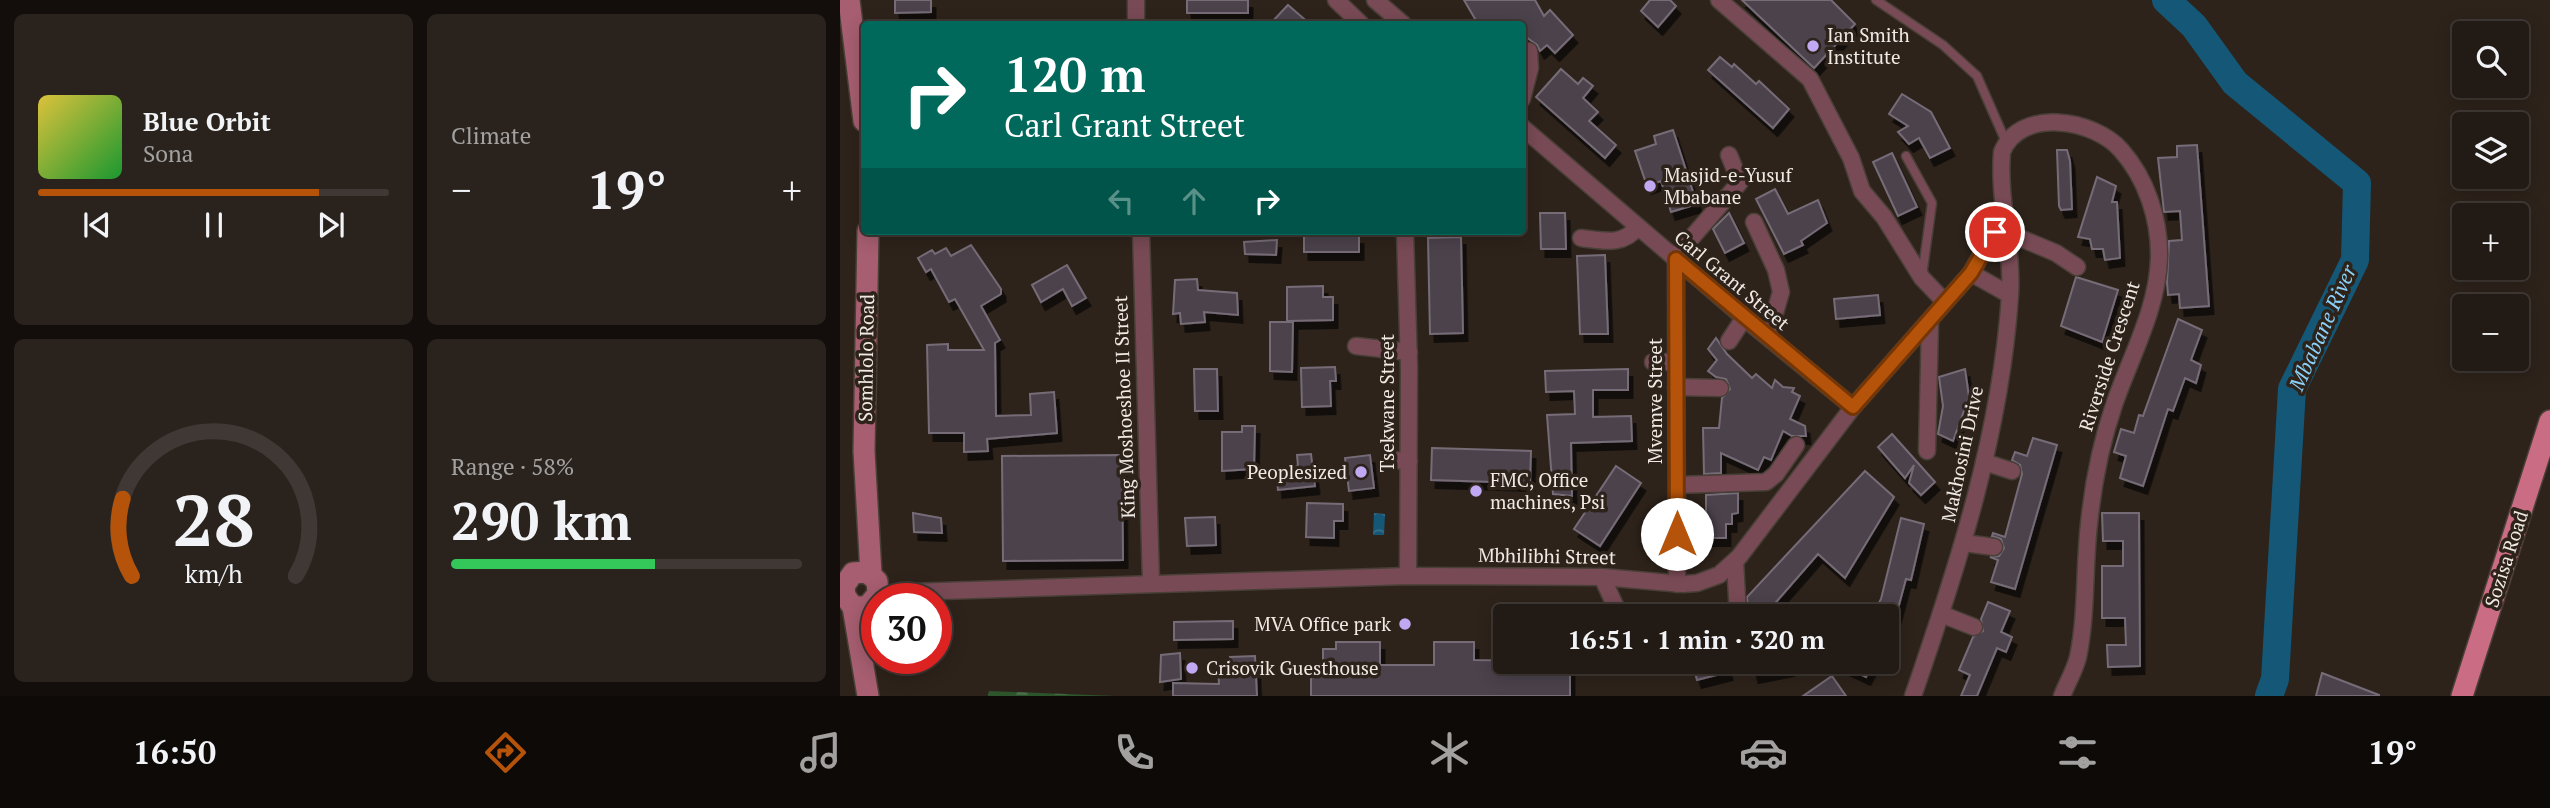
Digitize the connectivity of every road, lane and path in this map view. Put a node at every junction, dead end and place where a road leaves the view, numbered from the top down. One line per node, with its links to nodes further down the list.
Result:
1 (849, 0): 12 (main road)
2 (1136, 0): 7 (street)
3 (1336, 0): 8 (street)
4 (1375, 0): 9 (street)
5 (1720, 0): 28 (street)
6 (1876, 0): 14 (lane)
7 (1136, 21)
8 (1358, 21)
9 (1400, 21)
10 (1530, 51): 11 (street)
11 (1526, 84)
12 (861, 97)
13 (1526, 130): 19 (street, Carl Grant Street)
14 (2006, 142): 17 (street); 64 (street, Riverside Crescent)
15 (1729, 155): 25 (street)
16 (1906, 156): 28 (lane)
17 (2005, 213): 20 (street, Makhosini Drive); 27 (street, Mbhilibhi Street)
18 (1755, 222): 33 (street)
19 (1638, 227): 24 (street); 25 (street, Carl Grant Street)
20 (2008, 233): 26 (street); 29 (street, Makhosini Drive)
21 (868, 235): 57 (main road, Somhlolo Road)
22 (1141, 235): 55 (street, King Moshoeshoe II Street)
23 (1405, 235): 36 (street, Tsekwane Street)
24 (1581, 238)
25 (1675, 259): 31 (street, Carl Grant Street); 38 (street, Mvemve Street)
26 (2077, 267)
27 (1971, 273): 29 (street); 30 (street, Mbhilibhi Street)
28 (1922, 278): 30 (street)
29 (2010, 295): 47 (street, Makhosini Drive)
30 (1944, 301): 32 (street, Mbhilibhi Street)
31 (1744, 318): 33 (street, Carl Grant Street); 34 (street)
32 (1930, 322): 41 (street, Mbhilibhi Street); 44 (street)
33 (1768, 337): 41 (street, Carl Grant Street)
34 (1729, 341)
35 (1356, 346): 36 (street)
36 (1409, 352): 46 (street, Tsekwane Street)
37 (1653, 362): 38 (street)
38 (1676, 362): 39 (street, Mvemve Street)
39 (1676, 387): 40 (street); 49 (street, Mvemve Street)
40 (1720, 388)
41 (1853, 407): 52 (street, Mbhilibhi Street)
42 (2550, 421): 65 (main road, Sozisa Road)
43 (1796, 445): 49 (street)
44 (1927, 451)
45 (1391, 460): 46 (street)
46 (1409, 461): 53 (street, Tsekwane Street)
47 (1984, 462): 48 (street); 50 (street, Makhosini Drive)
48 (2012, 471)
49 (1677, 485): 56 (street, Mvemve Street)
50 (1964, 543): 51 (street); 60 (street, Makhosini Drive)
51 (1994, 547)
52 (1735, 561): 56 (street, Mbhilibhi Street); 59 (street)
53 (1408, 576): 54 (street, Mbhilibhi Street); 55 (street, Mbhilibhi Street)
54 (1602, 577): 56 (street, Mbhilibhi Street); 58 (street)
55 (1151, 582): 57 (street, Mbhilibhi Street)
56 (1677, 584)
57 (860, 589): 62 (main road, Somhlolo Road)
58 (1614, 604)
59 (1737, 604)
60 (1941, 614): 61 (street); 63 (street, Makhosini Drive)
61 (1974, 626)
62 (869, 696)
63 (1913, 696)
64 (2062, 696)
65 (2462, 696)

